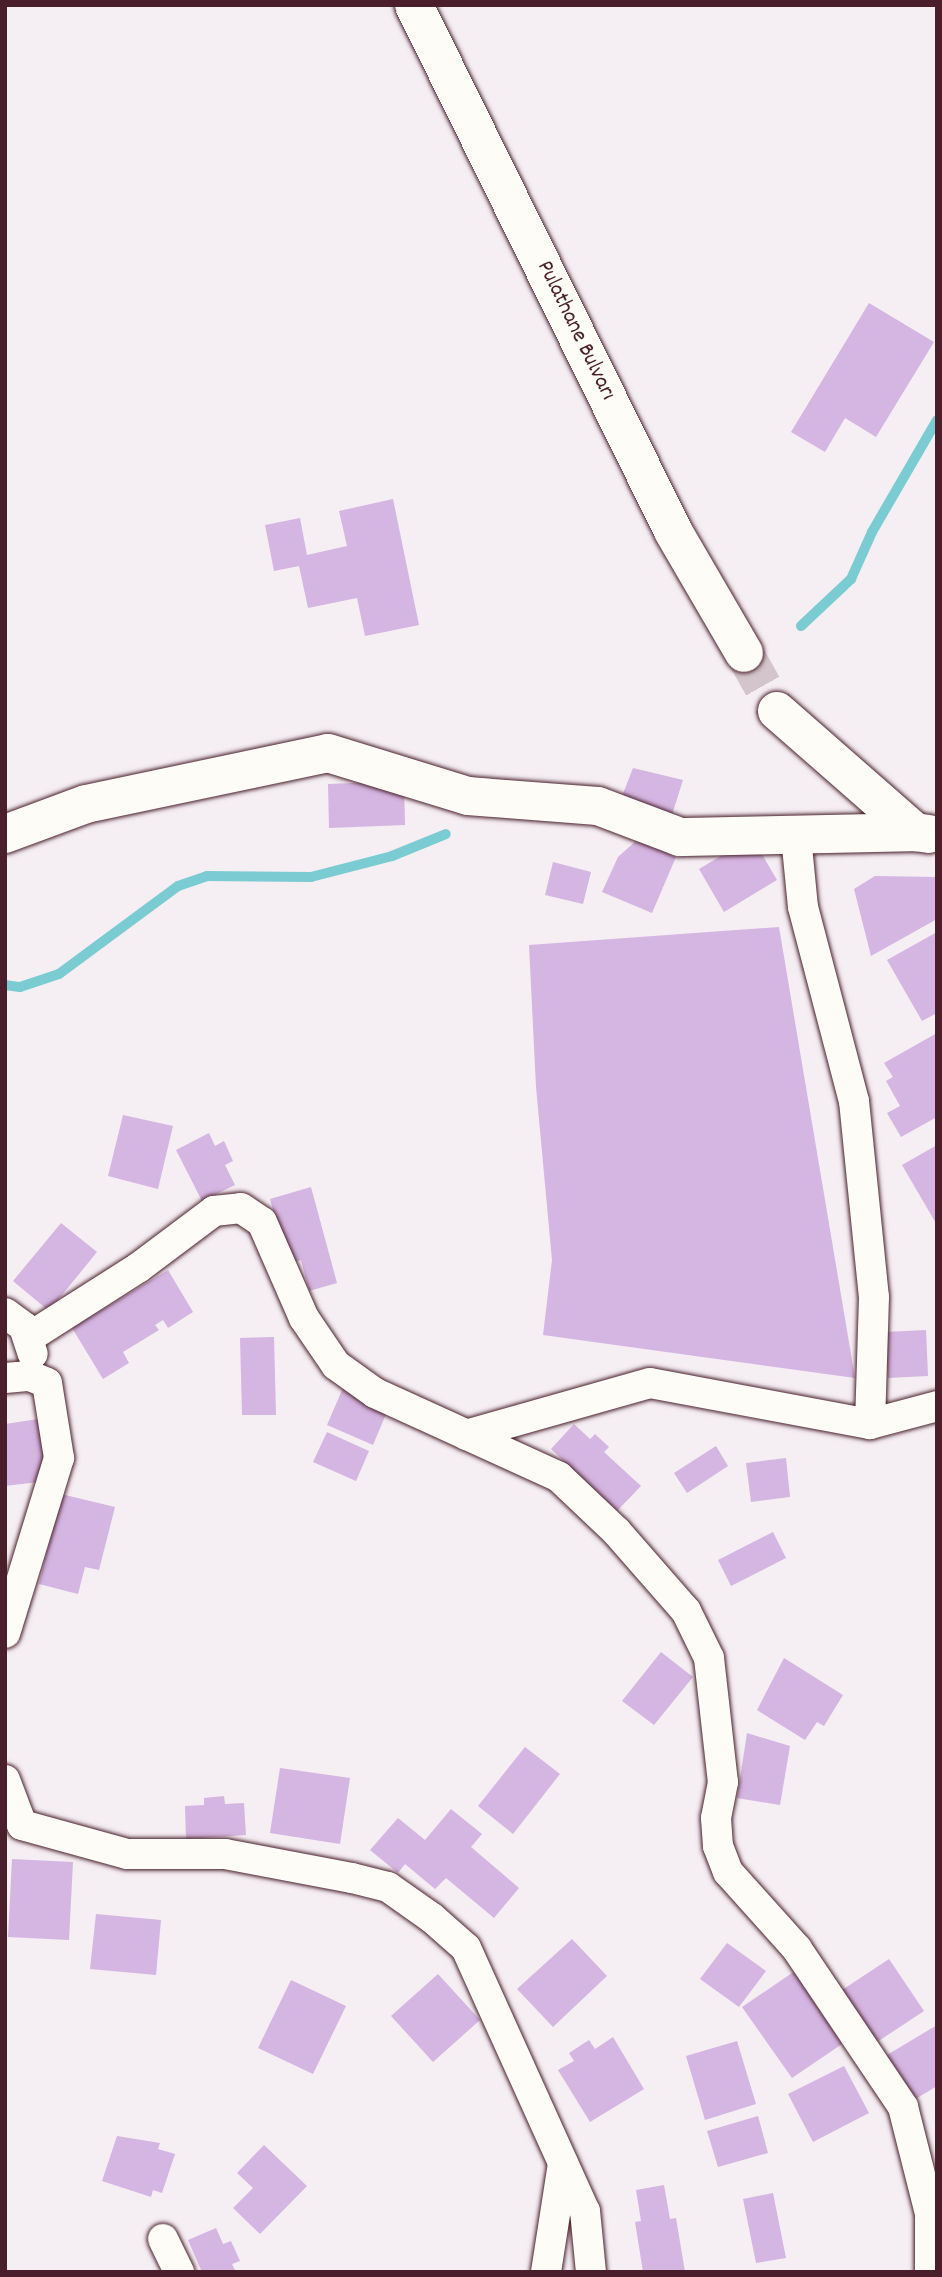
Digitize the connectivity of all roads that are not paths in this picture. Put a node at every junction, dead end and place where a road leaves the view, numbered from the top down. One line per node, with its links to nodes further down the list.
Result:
1 (414, 5): 2 (street, Pulathane Bulvarı)
2 (744, 653)
3 (777, 711): 5 (street)
4 (5, 834): 6 (street)
5 (926, 834): 6 (street)
6 (796, 836): 12 (street)
7 (5, 1313): 8 (street)
8 (27, 1338): 10 (street); 13 (street)
9 (5, 1378): 10 (street)
10 (47, 1383): 14 (street)
11 (937, 1406): 12 (street)
12 (870, 1424): 13 (street)
13 (466, 1435): 21 (street)
14 (5, 1633)
15 (5, 1780): 16 (street)
16 (563, 2163): 19 (street); 20 (street)
17 (163, 2239): 18 (street)
18 (179, 2272)
19 (546, 2272)
20 (591, 2272)
21 (930, 2272)

